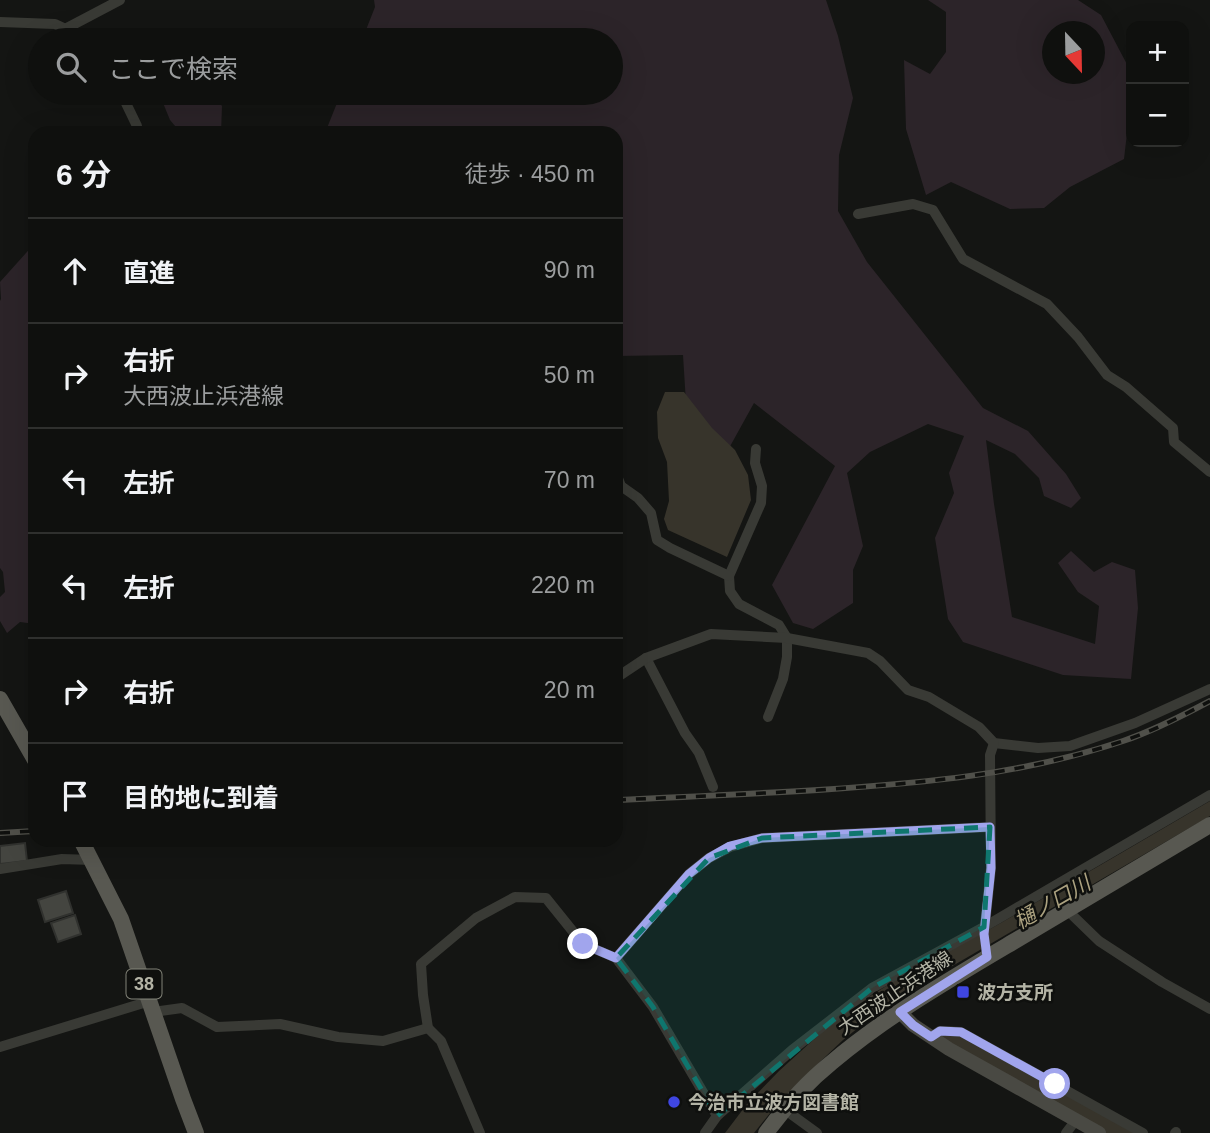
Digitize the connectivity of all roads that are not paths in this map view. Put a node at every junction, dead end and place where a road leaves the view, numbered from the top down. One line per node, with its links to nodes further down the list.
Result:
1 (120, 0): 4 (street)
2 (0, 22): 3 (street)
3 (63, 28)
4 (67, 28)
5 (127, 105): 6 (street)
6 (137, 126)
7 (858, 214): 9 (street)
8 (756, 449): 11 (street)
9 (1210, 472)
10 (623, 487): 11 (street)
11 (729, 576): 12 (street)
12 (787, 638): 13 (street); 17 (street); 18 (street)
13 (646, 658): 14 (street); 20 (street)
14 (623, 673)
15 (1210, 690): 18 (street)
16 (0, 699): 19 (main road)
17 (768, 717)
18 (994, 743): 23 (street)
19 (28, 748)
20 (713, 787)
21 (1210, 795): 28 (street)
22 (1210, 825): 27 (main road, 大西波止浜港線)
23 (990, 827): 28 (street); 30 (street)
24 (84, 847): 25 (main road, 38)
25 (92, 860): 26 (street); 31 (main road, 38)
26 (0, 869)
27 (1067, 910): 29 (main road, 大西波止浜港線); 32 (street)
28 (984, 931): 29 (street); 38 (street)
29 (987, 954): 33 (main road, 大西波止浜港線)
30 (616, 958): 34 (street); 38 (street)
31 (151, 1006): 34 (street); 36 (street); 41 (main road, 38)
32 (1210, 1009)
33 (900, 1012): 35 (street); 37 (main road, 大西波止浜港線)
34 (428, 1027): 40 (street)
35 (931, 1037): 39 (street); 48 (street)
36 (0, 1047)
37 (784, 1109): 44 (main road, 大西波止浜港線); 45 (street)
38 (718, 1116): 43 (street)
39 (1076, 1120): 46 (street); 47 (street)
40 (478, 1129): 42 (street)
41 (196, 1133)
42 (468, 1133)
43 (705, 1133)
44 (766, 1133)
45 (817, 1133)
46 (1066, 1133)
47 (1099, 1133)
48 (1143, 1133)

